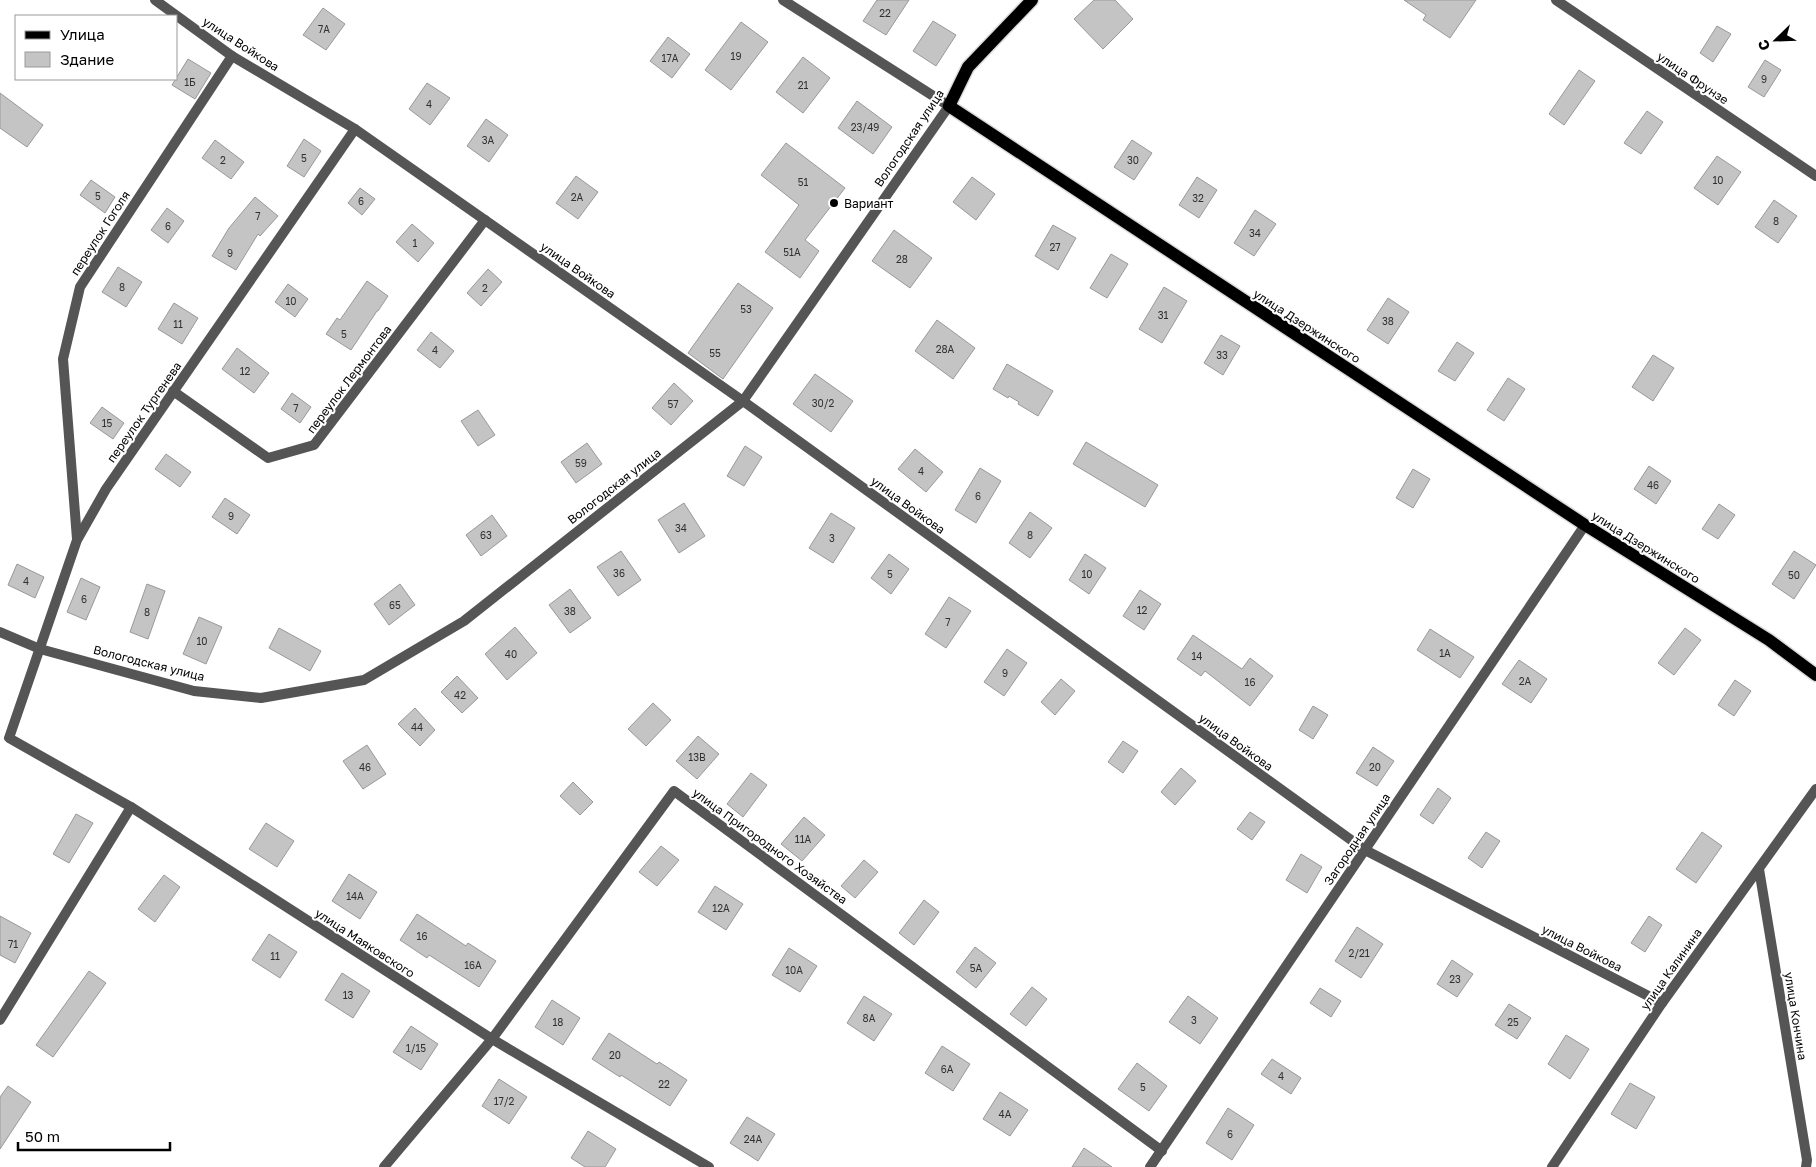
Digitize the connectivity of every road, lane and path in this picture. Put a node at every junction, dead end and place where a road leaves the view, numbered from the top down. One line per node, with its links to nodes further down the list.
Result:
1 (155, 0): 5 (street, улица Войкова)
2 (783, 0): 8 (street, улица Дзержинского)
3 (1032, 0): 8 (main road, Вологодская улица)
4 (1556, 0): 10 (street, улица Фрунзе)
5 (176, 15)
6 (178, 17): 7 (street, улица Войкова)
7 (232, 56): 9 (street, улица Войкова); 15 (street, переулок Гоголя)
8 (949, 106): 13 (street, Вологодская улица); 14 (main road, улица Дзержинского)
9 (355, 129): 11 (street, улица Войкова); 12 (street, переулок Тургенева)
10 (1816, 176)
11 (485, 220): 12 (street, переулок Лермонтова); 13 (street, улица Войкова)
12 (173, 391): 15 (street, переулок Тургенева)
13 (743, 402): 17 (street, Вологодская улица); 22 (street, улица Войкова)
14 (1584, 525): 18 (main road, улица Дзержинского); 22 (street, Загородная улица)
15 (77, 540): 17 (street, переулок Тургенева)
16 (0, 632): 17 (street)
17 (40, 649): 19 (street, переулок Тургенева)
18 (1816, 675)
19 (9, 738): 21 (street, улица Маяковского)
20 (1816, 789): 23 (street, улица Калинина)
21 (131, 807): 25 (street); 26 (street, улица Маяковского)
22 (1365, 850): 24 (street, улица Войкова); 27 (street, Загородная улица)
23 (1758, 869): 24 (street, улица Калинина); 32 (street, улица Кончина)
24 (1662, 1003): 31 (street, улица Калинина)
25 (0, 1020)
26 (492, 1040): 27 (street, улица Пригородного Хозяйства); 28 (street, улица Пригородного Хозяйства); 29 (street, улица Маяковского)
27 (1162, 1151): 30 (street, Загородная улица)
28 (384, 1167)
29 (709, 1167)
30 (1150, 1167)
31 (1552, 1167)
32 (1806, 1167)

